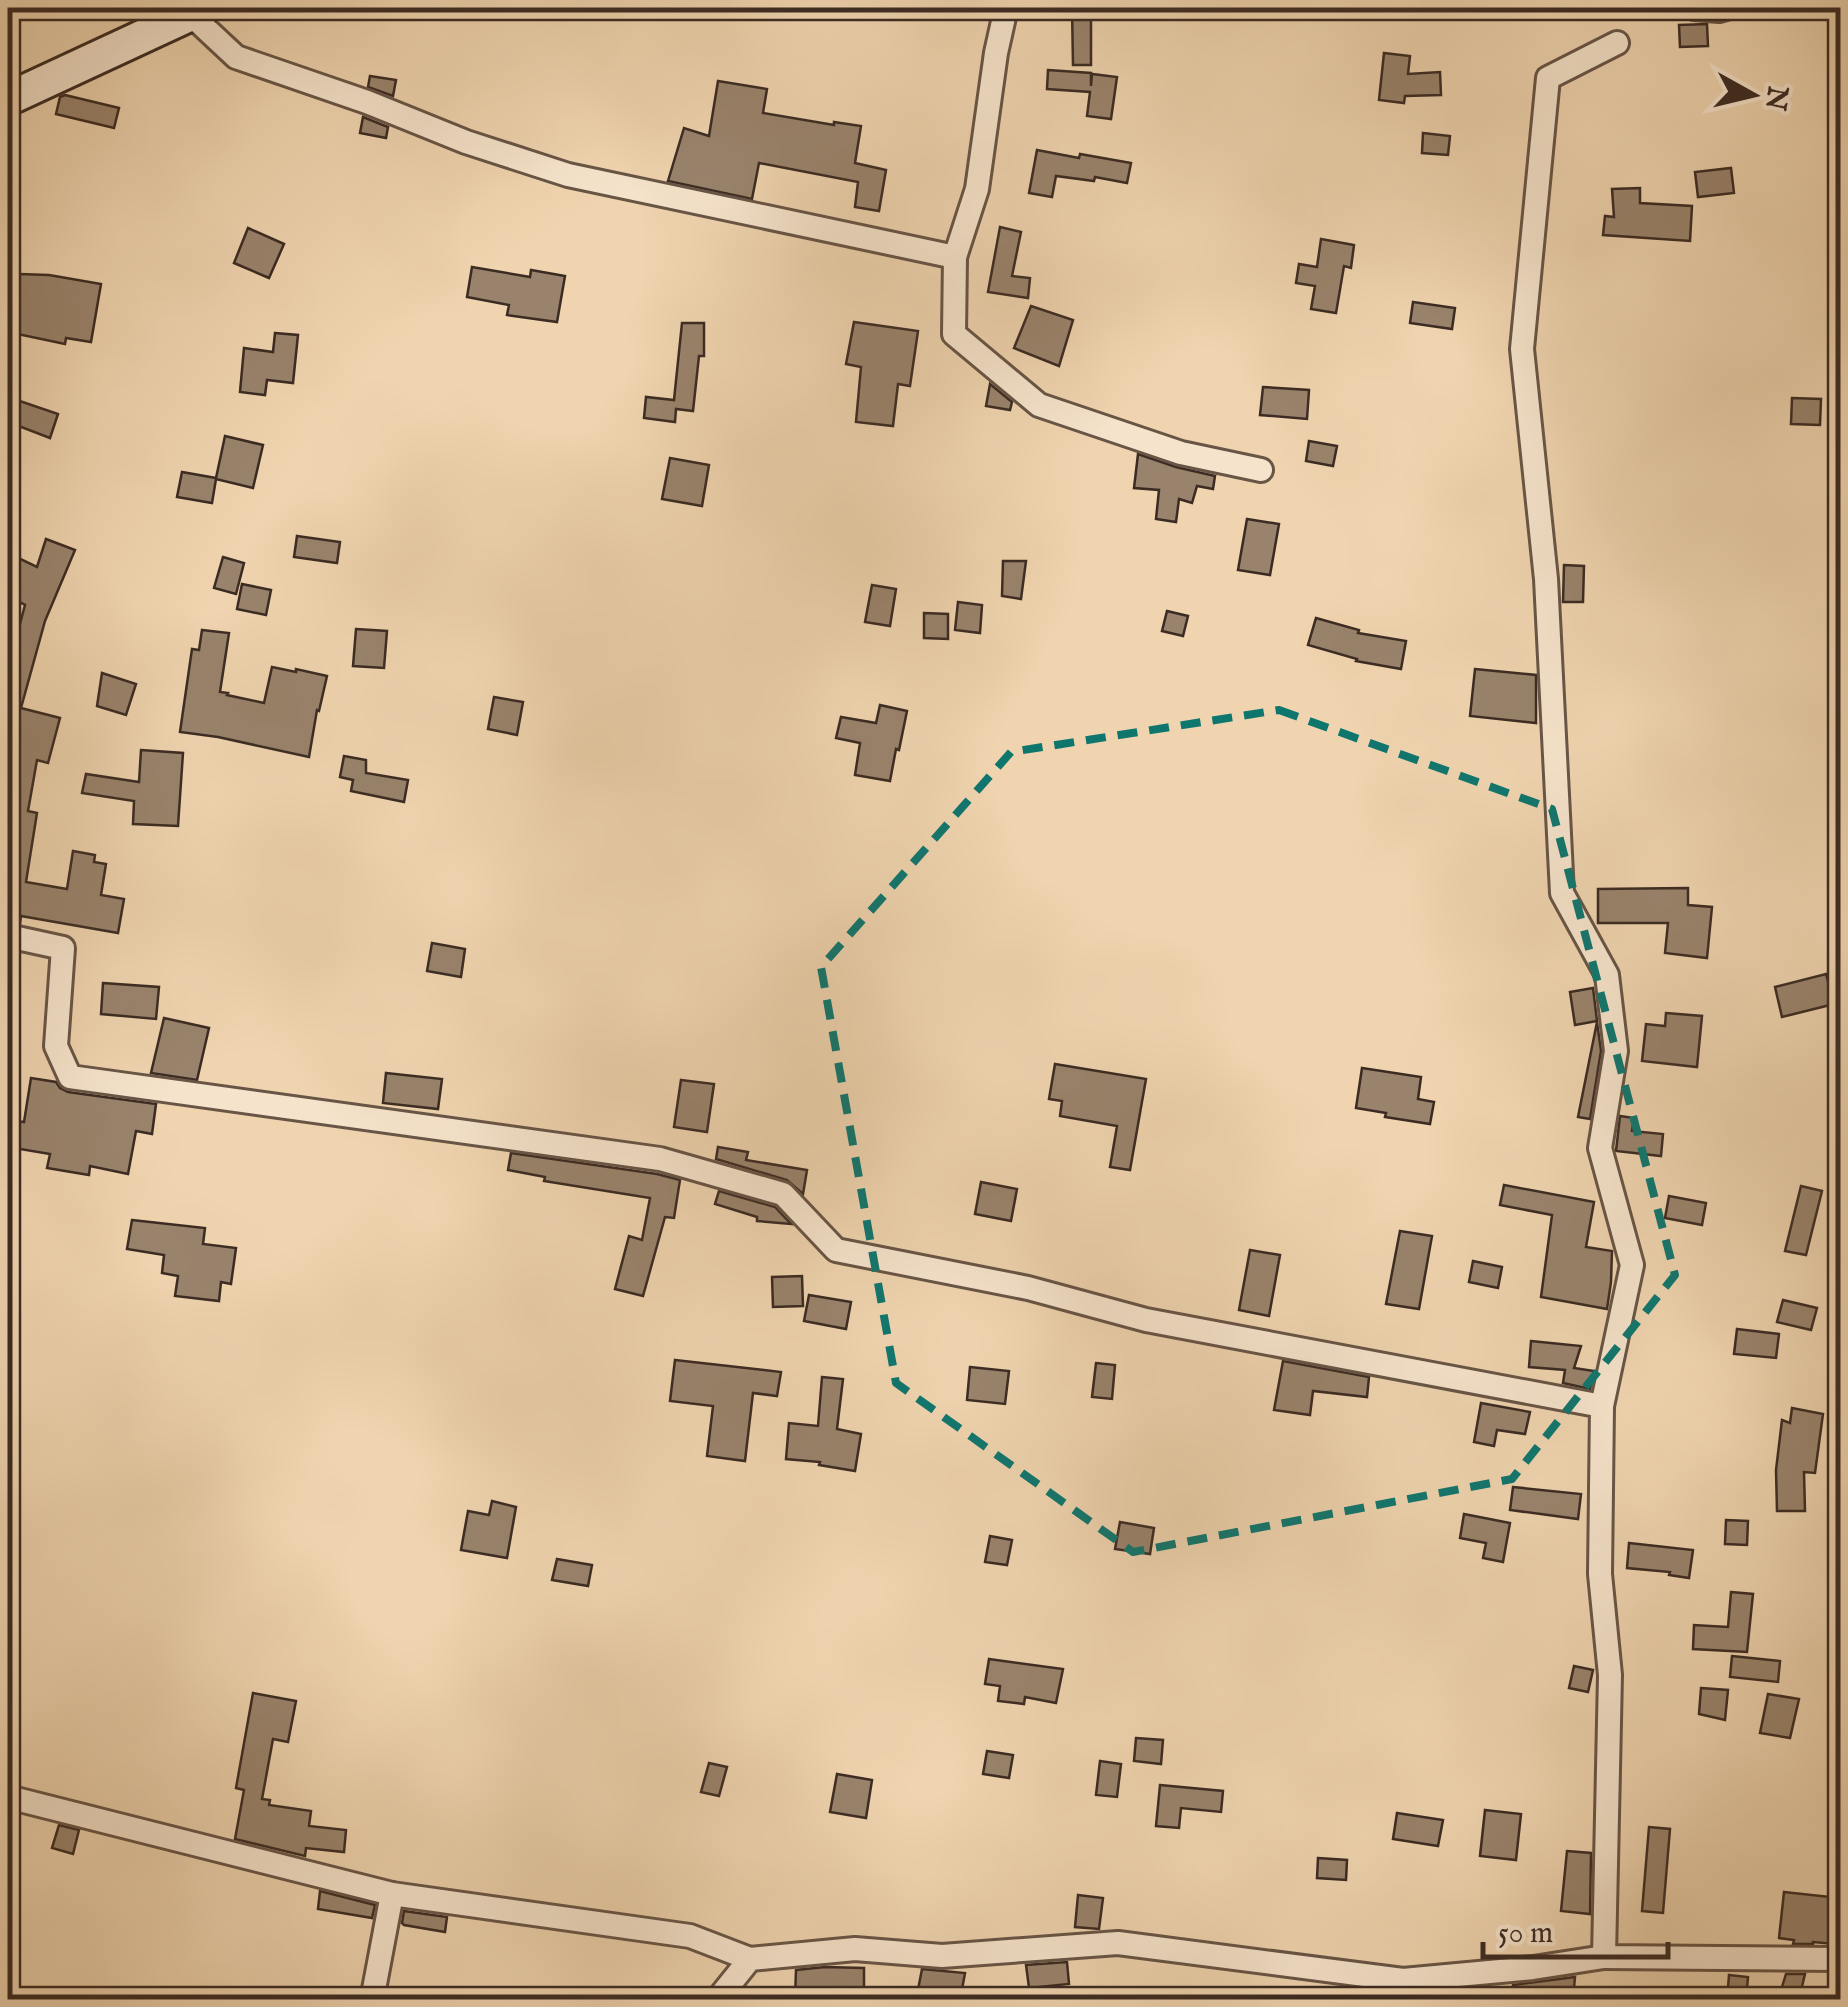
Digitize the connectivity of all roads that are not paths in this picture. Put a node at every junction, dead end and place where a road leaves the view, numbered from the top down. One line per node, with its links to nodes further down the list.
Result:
1 (1006, 8): 7 (street)
2 (1694, 8): 3 (street)
3 (1726, 8)
4 (197, 11): 6 (street); 7 (street)
5 (1617, 43): 10 (street)
6 (8, 99)
7 (955, 257): 8 (street)
8 (1261, 470)
9 (8, 936): 10 (street)
10 (1602, 1406): 13 (street)
11 (8, 1797): 12 (street)
12 (392, 1894): 14 (street); 16 (street)
13 (1604, 1958): 14 (street); 15 (street)
14 (750, 1959): 17 (street)
15 (1840, 1959)
16 (372, 2000)
17 (716, 2000)

